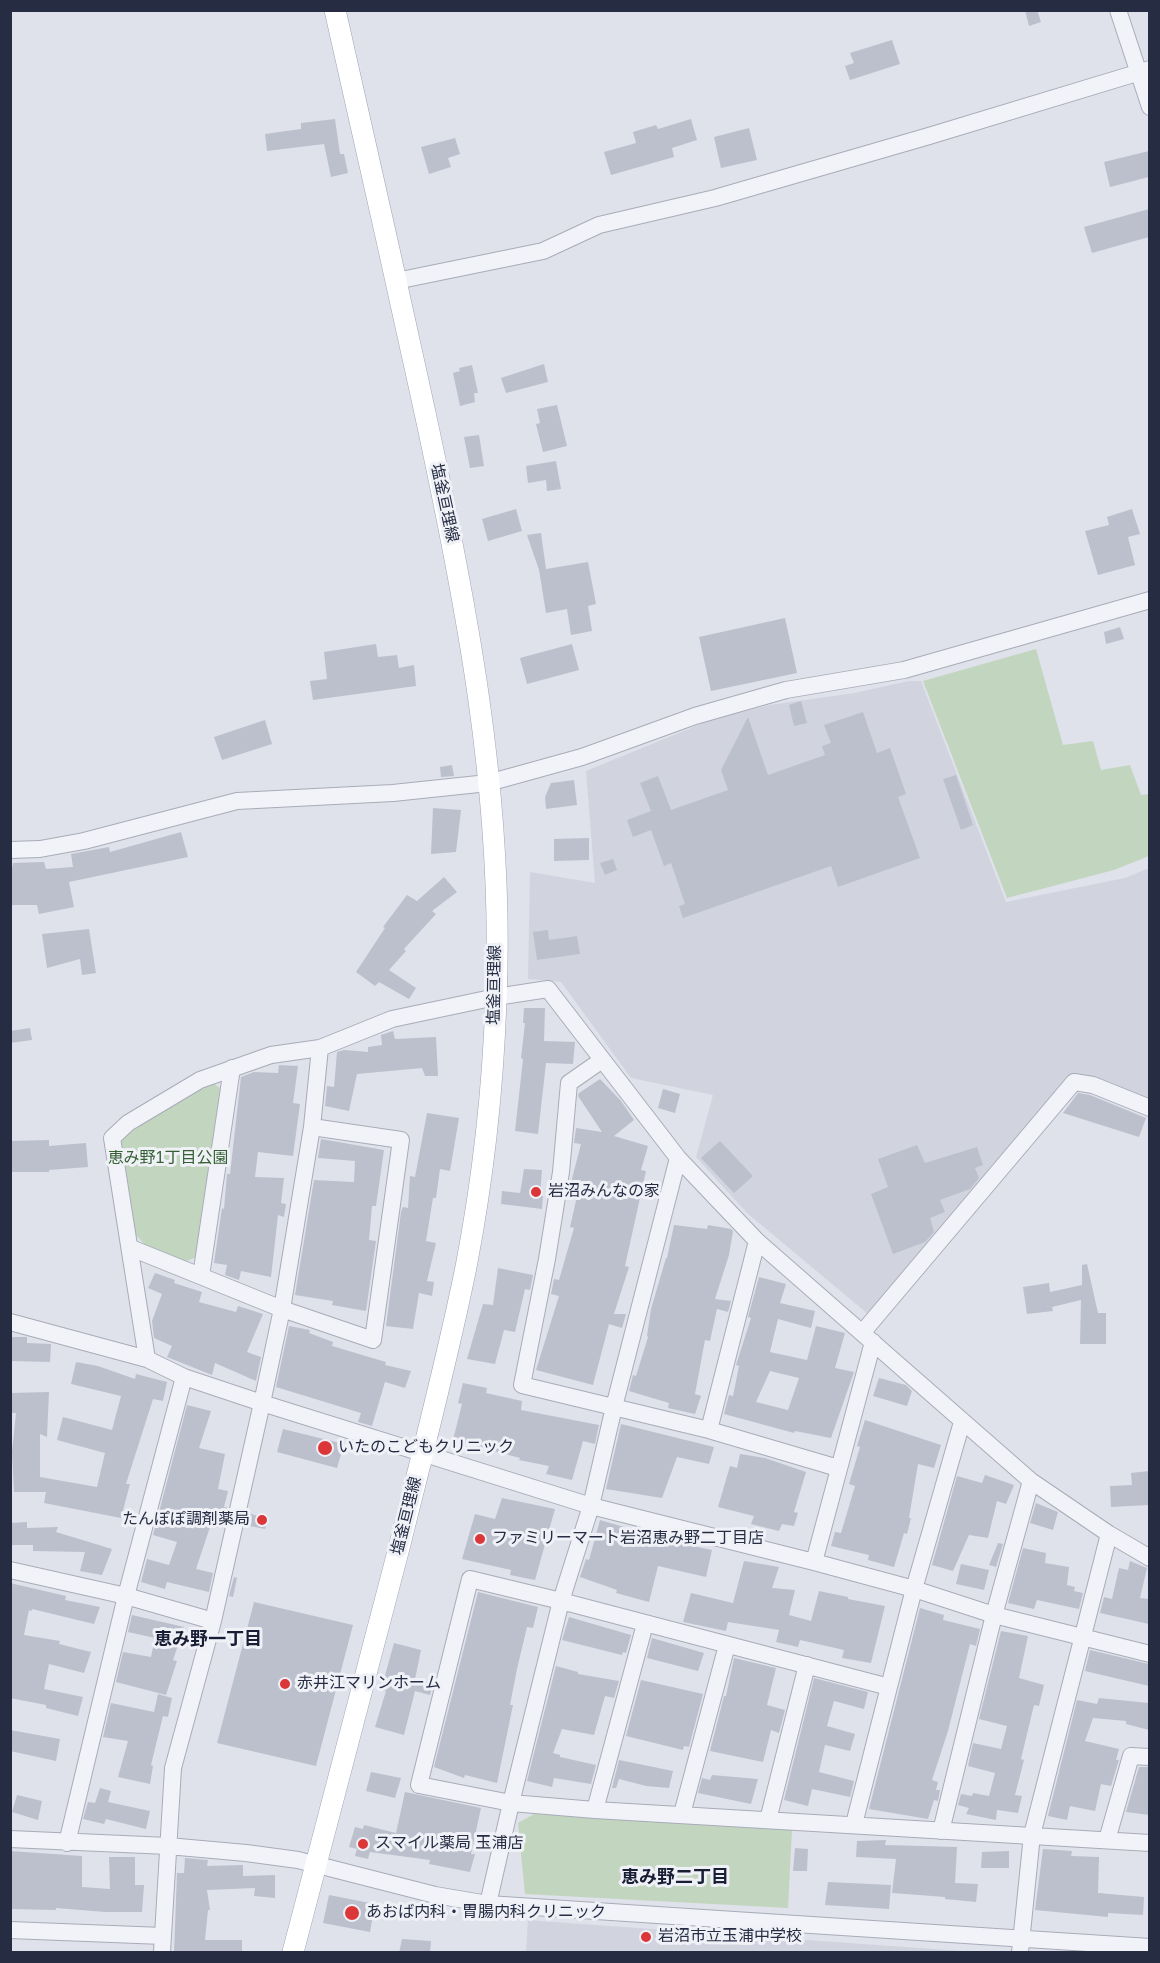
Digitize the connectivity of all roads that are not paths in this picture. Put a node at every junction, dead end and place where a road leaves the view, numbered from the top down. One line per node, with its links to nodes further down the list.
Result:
1 (335, 10): 5 (main road, 塩釜亘理線)
2 (1118, 10): 3 (street)
3 (1144, 70): 4 (street); 5 (street)
4 (1149, 107)
5 (396, 280): 7 (main road, 塩釜亘理線)
6 (1149, 600): 7 (street)
7 (488, 783): 8 (street); 9 (main road, 塩釜亘理線)
8 (10, 850)
9 (496, 997): 10 (street); 11 (street); 28 (main road, 塩釜亘理線)
10 (321, 1048): 12 (street); 14 (street)
11 (602, 1060): 15 (street); 25 (street)
12 (232, 1068): 17 (street); 18 (street)
13 (1149, 1108): 21 (street)
14 (312, 1127): 19 (street); 19 (street)
15 (678, 1158): 16 (street); 25 (street)
16 (757, 1241): 21 (street); 27 (street)
17 (130, 1248): 18 (street); 22 (street)
18 (201, 1276): 19 (street)
19 (282, 1309): 24 (street)
20 (10, 1322): 22 (street)
21 (867, 1337): 26 (street); 29 (street)
22 (147, 1359): 23 (street)
23 (184, 1377): 24 (street); 37 (street)
24 (262, 1403): 28 (street); 40 (street)
25 (614, 1407): 27 (street); 31 (street)
26 (962, 1422): 30 (street); 36 (street)
27 (709, 1430): 29 (street)
28 (423, 1453): 31 (street); 60 (main road, 塩釜亘理線)
29 (838, 1468): 34 (street)
30 (1031, 1481): 32 (street); 39 (street)
31 (591, 1506): 34 (street); 38 (street)
32 (1109, 1534): 33 (street); 42 (street)
33 (1149, 1558)
34 (814, 1562): 36 (street)
35 (10, 1570): 37 (street)
36 (914, 1589): 39 (street); 46 (street)
37 (126, 1596): 40 (street); 57 (street)
38 (561, 1601): 41 (street); 48 (street); 48 (street)
39 (994, 1615): 42 (street); 53 (street)
40 (213, 1621): 59 (street)
41 (645, 1624): 43 (street); 49 (street)
42 (1083, 1638): 44 (street); 54 (street)
43 (727, 1645): 45 (street); 50 (street)
44 (1149, 1654)
45 (807, 1665): 46 (street); 51 (street)
46 (889, 1687): 52 (street)
47 (1149, 1757): 56 (street)
48 (511, 1803): 49 (street); 61 (street)
49 (595, 1809): 50 (street)
50 (682, 1814): 51 (street)
51 (768, 1820): 52 (street)
52 (854, 1824): 53 (street)
53 (941, 1831): 54 (street)
54 (1032, 1835): 56 (street); 64 (street)
55 (10, 1839): 57 (street)
56 (1107, 1840): 58 (street)
57 (67, 1843): 59 (street)
58 (1149, 1843)
59 (168, 1846): 60 (street); 63 (street)
60 (316, 1865): 61 (street); 66 (main road, 塩釜亘理線)
61 (488, 1904): 64 (street)
62 (10, 1930): 63 (street)
63 (162, 1944)
64 (1020, 1946): 65 (street)
65 (1149, 1947)
66 (293, 1953)

